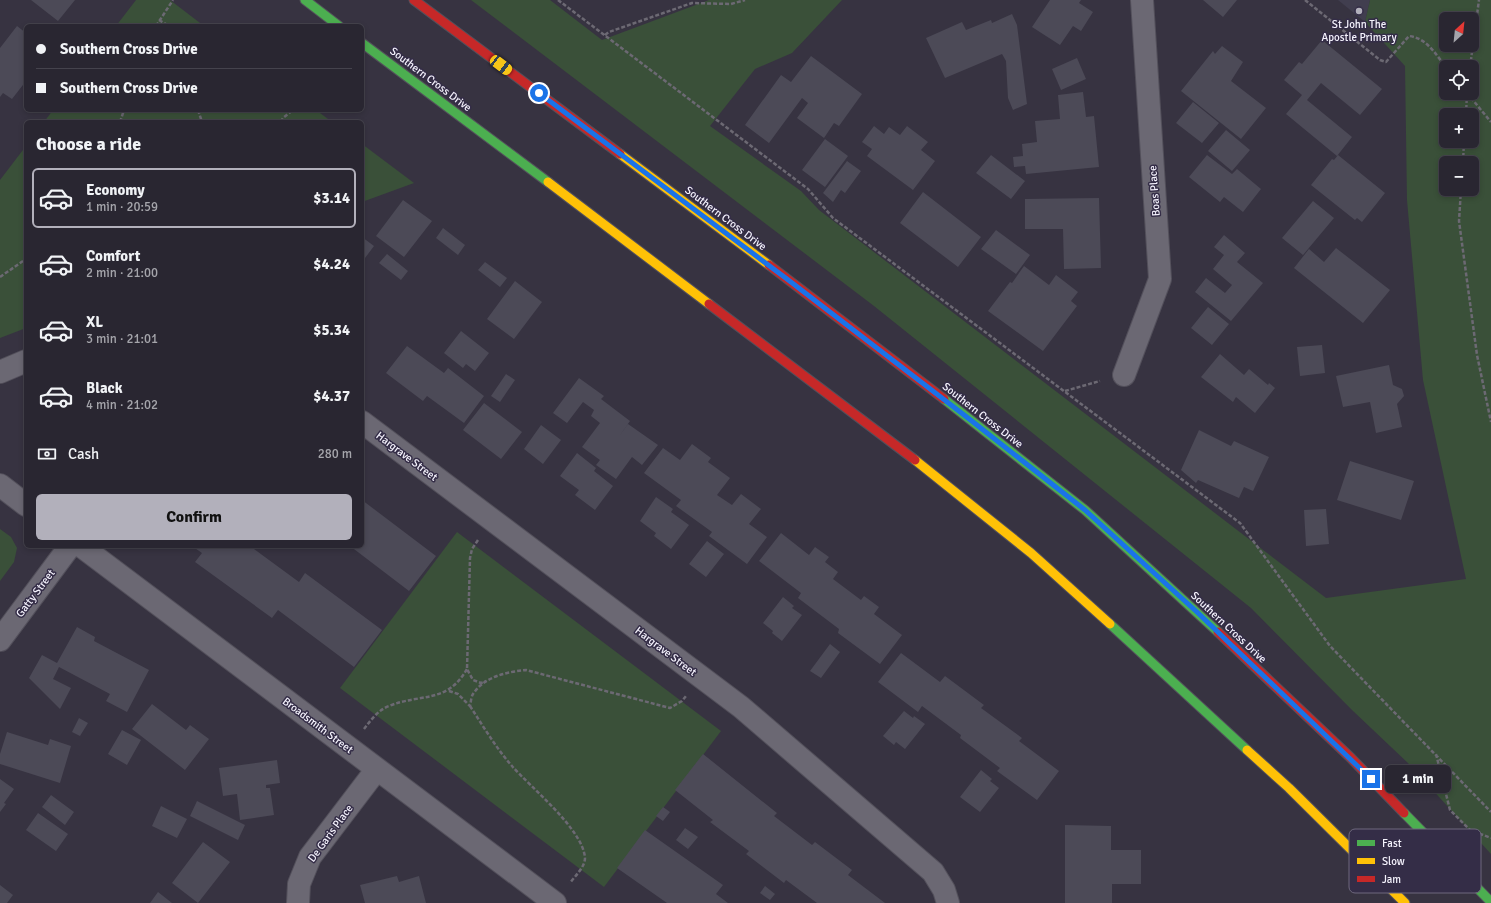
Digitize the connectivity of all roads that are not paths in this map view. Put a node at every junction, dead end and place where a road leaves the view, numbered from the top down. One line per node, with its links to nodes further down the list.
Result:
1 (305, 0): 4 (main road)
2 (414, 0): 16 (main road, Southern Cross Drive)
3 (1142, 0): 8 (street, Boas Place)
4 (336, 24)
5 (364, 45): 17 (main road, Southern Cross Drive)
6 (24, 362): 7 (street)
7 (0, 372)
8 (1124, 376)
9 (364, 423): 24 (street, Hargrave Street)
10 (0, 485): 11 (street)
11 (24, 503)
12 (69, 548): 14 (street, Gatty Street)
13 (84, 548): 15 (street, Broadsmith Street)
14 (0, 640)
15 (377, 769): 22 (street, De Garis Place); 23 (street, Broadsmith Street)
16 (1420, 829)
17 (1349, 848)
18 (1481, 892): 21 (main road, Southern Cross Drive)
19 (1384, 893): 25 (main road)
20 (1395, 893): 26 (main road, Southern Cross Drive)
21 (1491, 902)
22 (298, 903)
23 (555, 903)
24 (948, 903)
25 (1390, 903)
26 (1405, 903)

